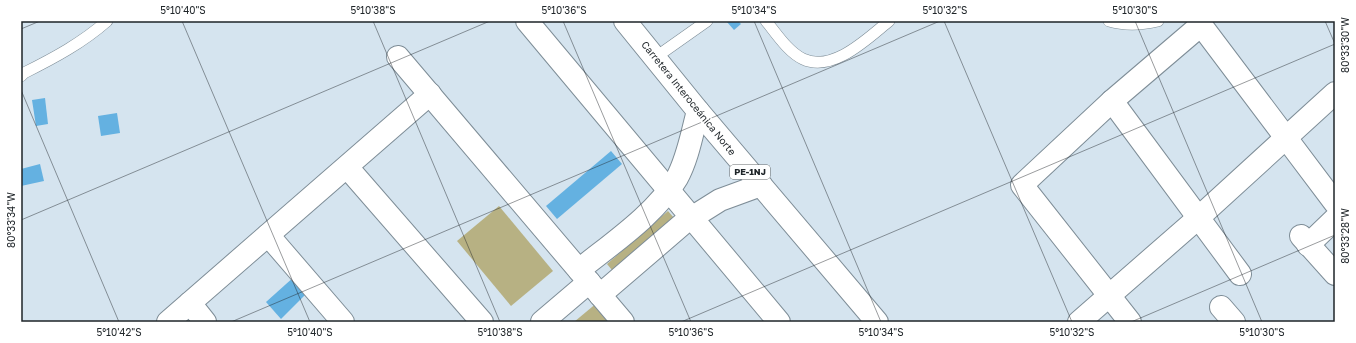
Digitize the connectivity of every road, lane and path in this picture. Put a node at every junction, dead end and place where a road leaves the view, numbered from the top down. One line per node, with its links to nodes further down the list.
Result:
1 (107, 21): 12 (lane)
2 (526, 21): 20 (main road)
3 (625, 21): 11 (main road, Carretera Interoceánica Norte / PE-1NJ)
4 (707, 21): 11 (lane)
5 (766, 21): 6 (lane)
6 (889, 21)
7 (1108, 21): 8 (lane)
8 (1158, 21)
9 (1199, 23): 15 (main road); 17 (main road)
10 (398, 57): 14 (main road)
11 (656, 57): 16 (main road, Carretera Interoceánica Norte / PE-1NJ)
12 (21, 76)
13 (1335, 93): 17 (main road)
14 (430, 94): 18 (main road); 28 (main road)
15 (1112, 101): 23 (main road); 29 (main road)
16 (698, 111): 19 (main road, Carretera Interoceánica Norte / PE-1NJ); 20 (main road)
17 (1286, 138): 21 (main road); 23 (main road)
18 (347, 167): 25 (main road); 34 (main road)
19 (761, 185): 22 (main road); 38 (main road, Carretera Interoceánica Norte / PE-1NJ)
20 (669, 190): 22 (main road); 28 (main road)
21 (1335, 203)
22 (692, 217): 28 (main road); 37 (main road)
23 (1197, 219): 26 (main road); 29 (main road)
24 (1335, 219): 27 (main road)
25 (268, 235): 30 (main road); 33 (main road)
26 (1240, 274)
27 (1335, 274)
28 (589, 282): 35 (main road); 36 (main road)
29 (1108, 296): 39 (main road); 40 (main road)
30 (190, 304): 31 (main road); 32 (main road)
31 (168, 322)
32 (205, 322)
33 (343, 322)
34 (482, 322)
35 (542, 322)
36 (623, 322)
37 (779, 322)
38 (876, 322)
39 (1079, 322)
40 (1130, 322)

